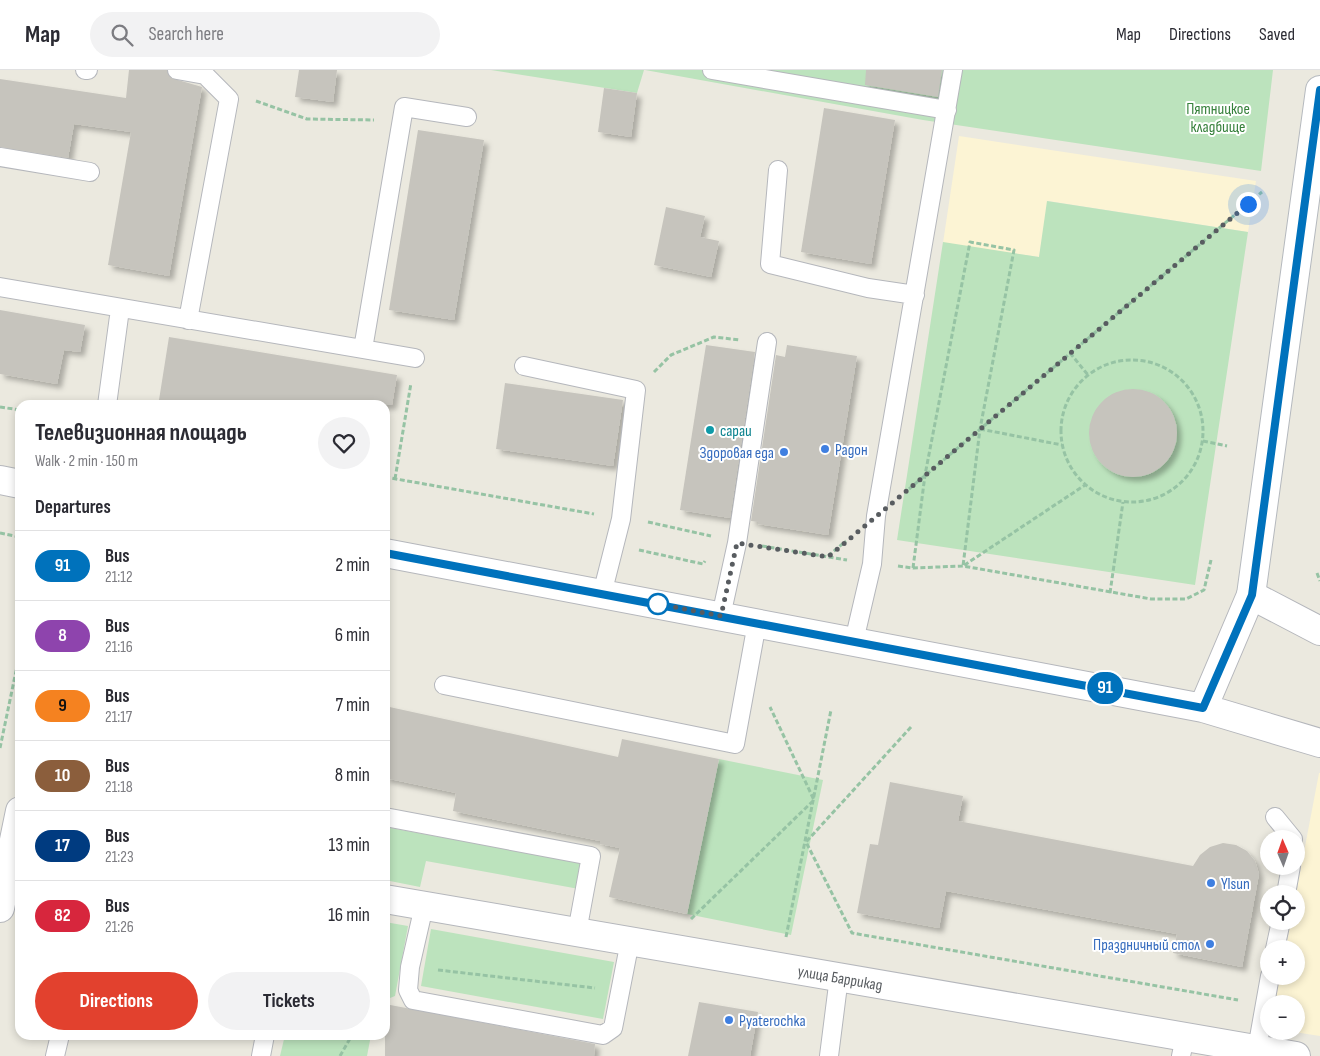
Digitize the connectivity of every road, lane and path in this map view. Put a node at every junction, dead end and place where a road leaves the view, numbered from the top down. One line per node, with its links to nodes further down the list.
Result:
1 (177, 70): 5 (lane)
2 (712, 70): 6 (lane)
3 (953, 70): 6 (lane)
4 (1320, 90): 53 (street)
5 (229, 99): 8 (path); 16 (lane)
6 (947, 110): 14 (lane)
7 (467, 117): 8 (lane)
8 (402, 122): 18 (lane)
9 (0, 157): 11 (lane)
10 (778, 170): 14 (lane)
11 (90, 172)
12 (1262, 192): 19 (path)
13 (0, 288): 15 (lane)
14 (915, 295): 38 (lane)
15 (120, 308): 16 (lane); 24 (lane)
16 (188, 320): 18 (lane)
17 (767, 342): 23 (path); 42 (lane)
18 (363, 349): 20 (lane)
19 (1070, 354): 22 (path); 27 (path)
20 (415, 358): 33 (path)
21 (524, 366): 23 (lane)
22 (1088, 375): 28 (path); 29 (path)
23 (636, 390): 39 (lane)
24 (108, 400)
25 (0, 407): 26 (path)
26 (15, 409)
27 (980, 429): 29 (path); 31 (path); 31 (path); 47 (path)
28 (1203, 441): 30 (path); 37 (path)
29 (1062, 445): 36 (path)
30 (1226, 446)
31 (925, 475): 38 (path); 48 (path)
32 (390, 478): 33 (path)
33 (394, 479): 39 (path)
34 (0, 480): 35 (street)
35 (15, 483)
36 (1085, 485): 37 (path); 47 (path)
37 (1123, 502): 51 (path)
38 (876, 516): 44 (path); 46 (lane)
39 (629, 520): 42 (path); 42 (path); 52 (lane)
40 (0, 533): 41 (path)
41 (15, 536)
42 (729, 541): 44 (path); 54 (lane)
43 (390, 554): 52 (street)
44 (828, 557): 46 (path)
45 (1211, 560): 51 (path)
46 (872, 564): 48 (path); 57 (lane)
47 (964, 566): 48 (path); 51 (path)
48 (913, 568)
49 (1316, 574): 50 (path)
50 (1320, 581)
51 (1110, 593)
52 (602, 594): 54 (street)
53 (1252, 595): 56 (street); 61 (street)
54 (721, 616): 55 (street)
55 (757, 623): 57 (street); 59 (lane)
56 (1320, 631)
57 (854, 641): 61 (street)
58 (15, 676): 65 (path)
59 (444, 686)
60 (769, 706): 66 (path)
61 (1203, 708): 64 (street)
62 (831, 710): 66 (path)
63 (911, 727): 71 (path)
64 (1320, 743)
65 (0, 748)
66 (814, 800): 71 (path); 75 (path)
67 (1275, 817): 70 (lane)
68 (390, 819): 76 (lane)
69 (14, 828): 74 (street)
70 (1286, 830)
71 (806, 842): 78 (path); 80 (path)
72 (390, 900): 73 (street, улица Баррикад)
73 (424, 906): 76 (street, улица Баррикад); 77 (lane)
74 (0, 908)
75 (688, 923)
76 (577, 932): 77 (street, улица Баррикад)
77 (630, 942): 78 (street, улица Баррикад)
78 (780, 968): 79 (street, улица Баррикад)
79 (839, 977): 85 (street, улица Баррикад); 90 (lane)
80 (1260, 1003)
81 (1260, 1032): 86 (lane)
82 (59, 1040): 87 (lane)
83 (264, 1040): 88 (lane)
84 (349, 1040): 89 (path)
85 (1183, 1046): 86 (street, улица Баррикад)
86 (1257, 1049): 91 (street, улица Баррикад)
87 (55, 1056)
88 (261, 1056)
89 (340, 1056)
90 (829, 1056)
91 (1296, 1056)

